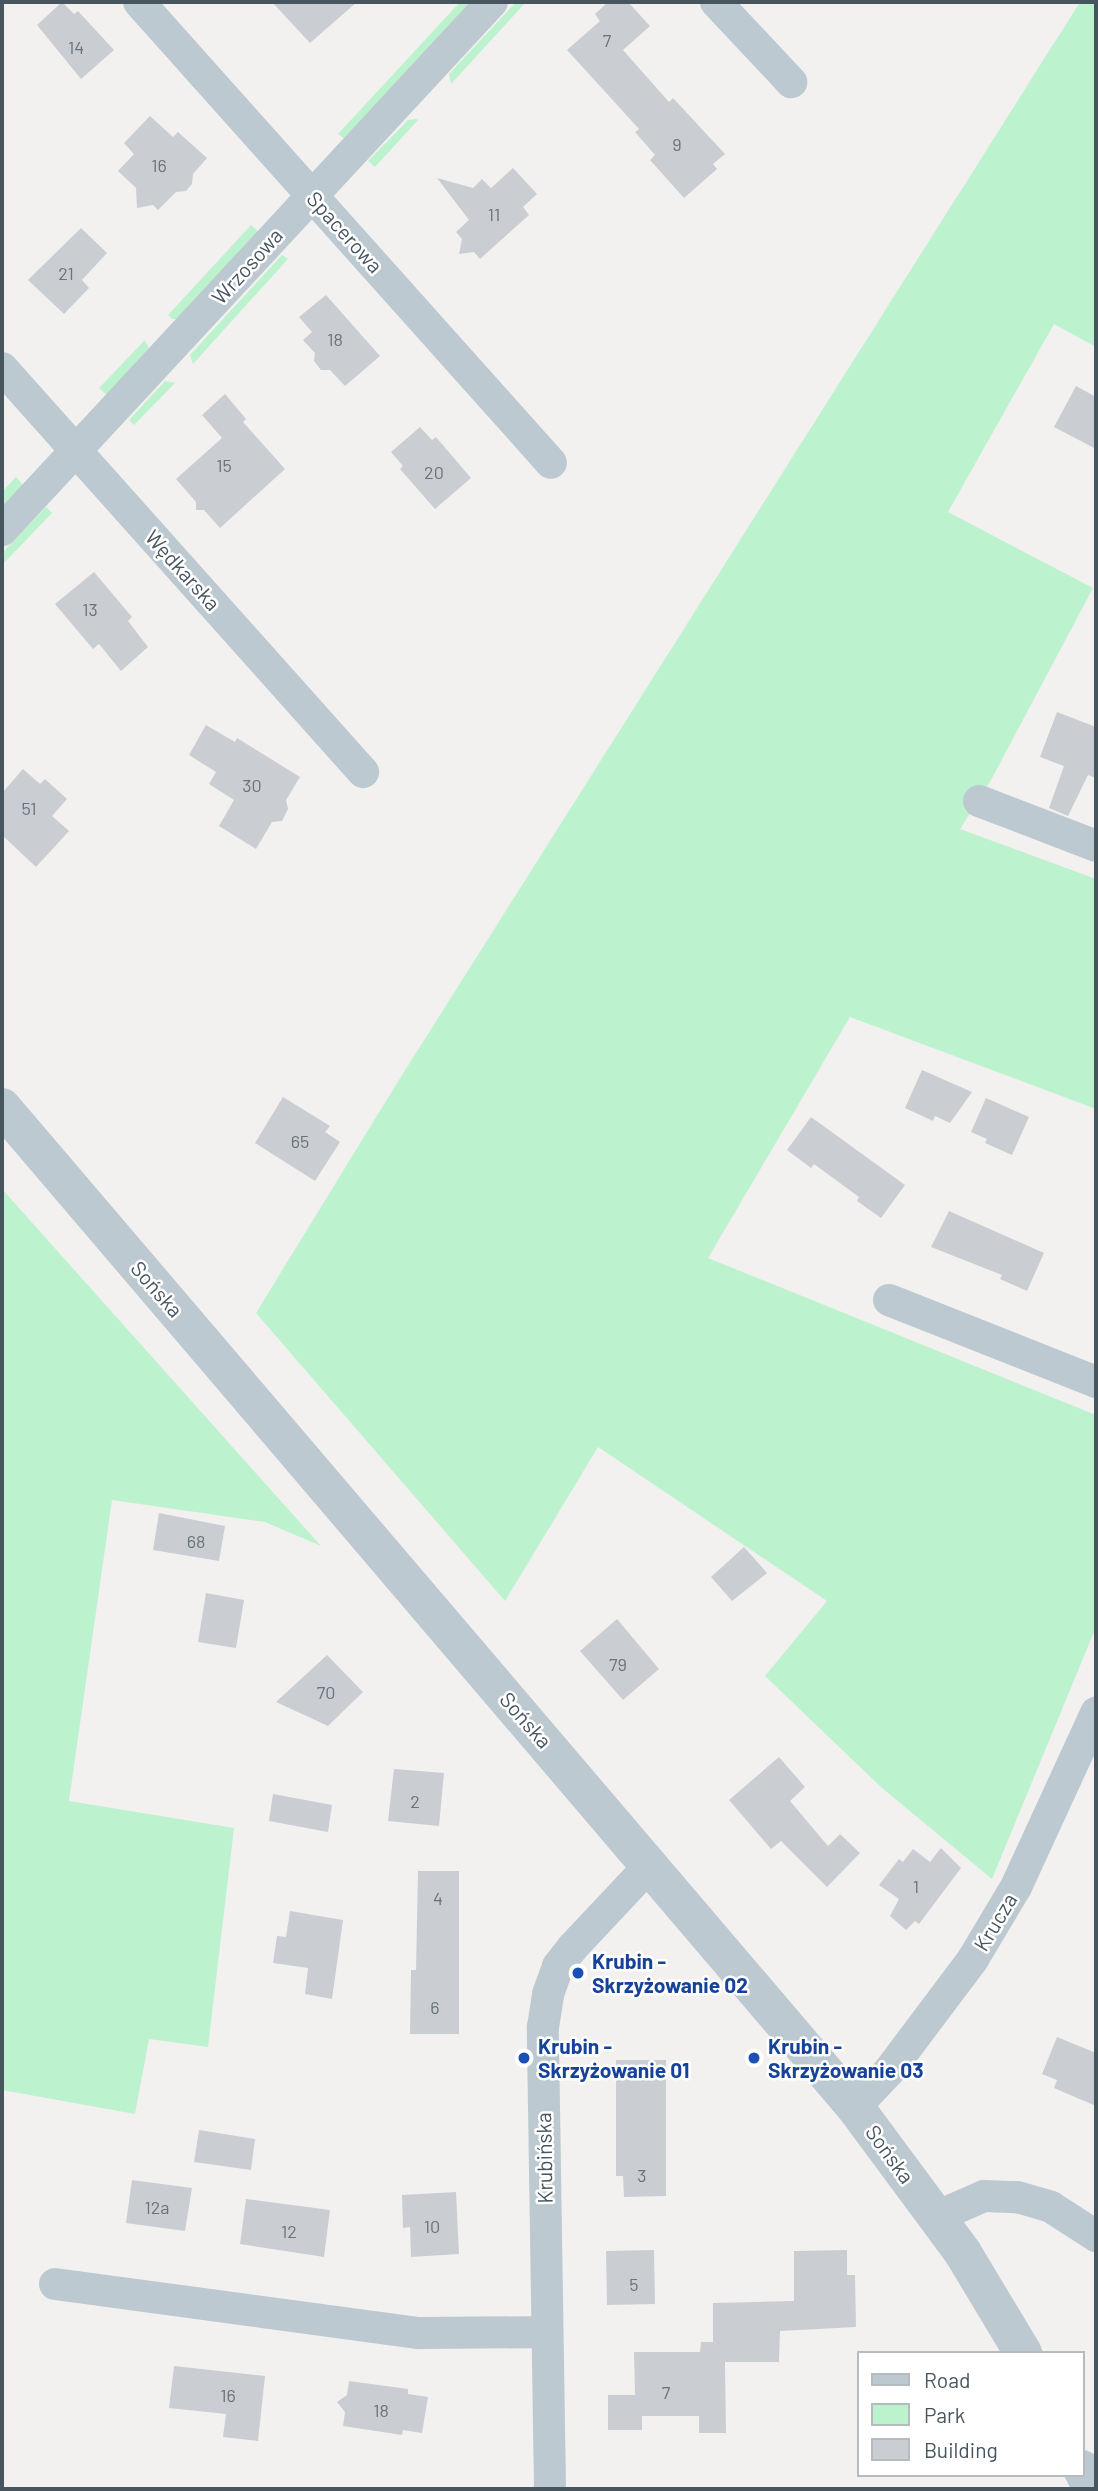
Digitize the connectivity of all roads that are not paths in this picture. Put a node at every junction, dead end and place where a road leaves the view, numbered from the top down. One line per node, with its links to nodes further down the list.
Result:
1 (139, 2): 5 (street, Spacerowa)
2 (492, 2): 5 (street, Wrzosowa)
3 (716, 2): 4 (street)
4 (791, 82)
5 (312, 194): 7 (street, Wrzosowa); 8 (street, Spacerowa)
6 (2, 368): 7 (street, Wędkarska)
7 (77, 451): 9 (street, Wrzosowa); 10 (street, Wędkarska)
8 (551, 463)
9 (2, 530)
10 (363, 772)
11 (979, 801): 12 (street)
12 (1096, 846)
13 (2, 1107): 17 (street, Sońska)
14 (889, 1300): 15 (street)
15 (1096, 1382)
16 (1096, 1713): 18 (street, Krucza)
17 (650, 1865): 18 (street, Sońska); 22 (street, Krubińska)
18 (855, 2106): 19 (street, Sońska)
19 (936, 2217): 20 (street); 23 (street, Sońska)
20 (1096, 2236)
21 (55, 2284): 22 (street)
22 (547, 2332): 25 (street, Krubińska)
23 (1022, 2351)
24 (1084, 2473): 26 (street)
25 (550, 2489)
26 (1092, 2489)

